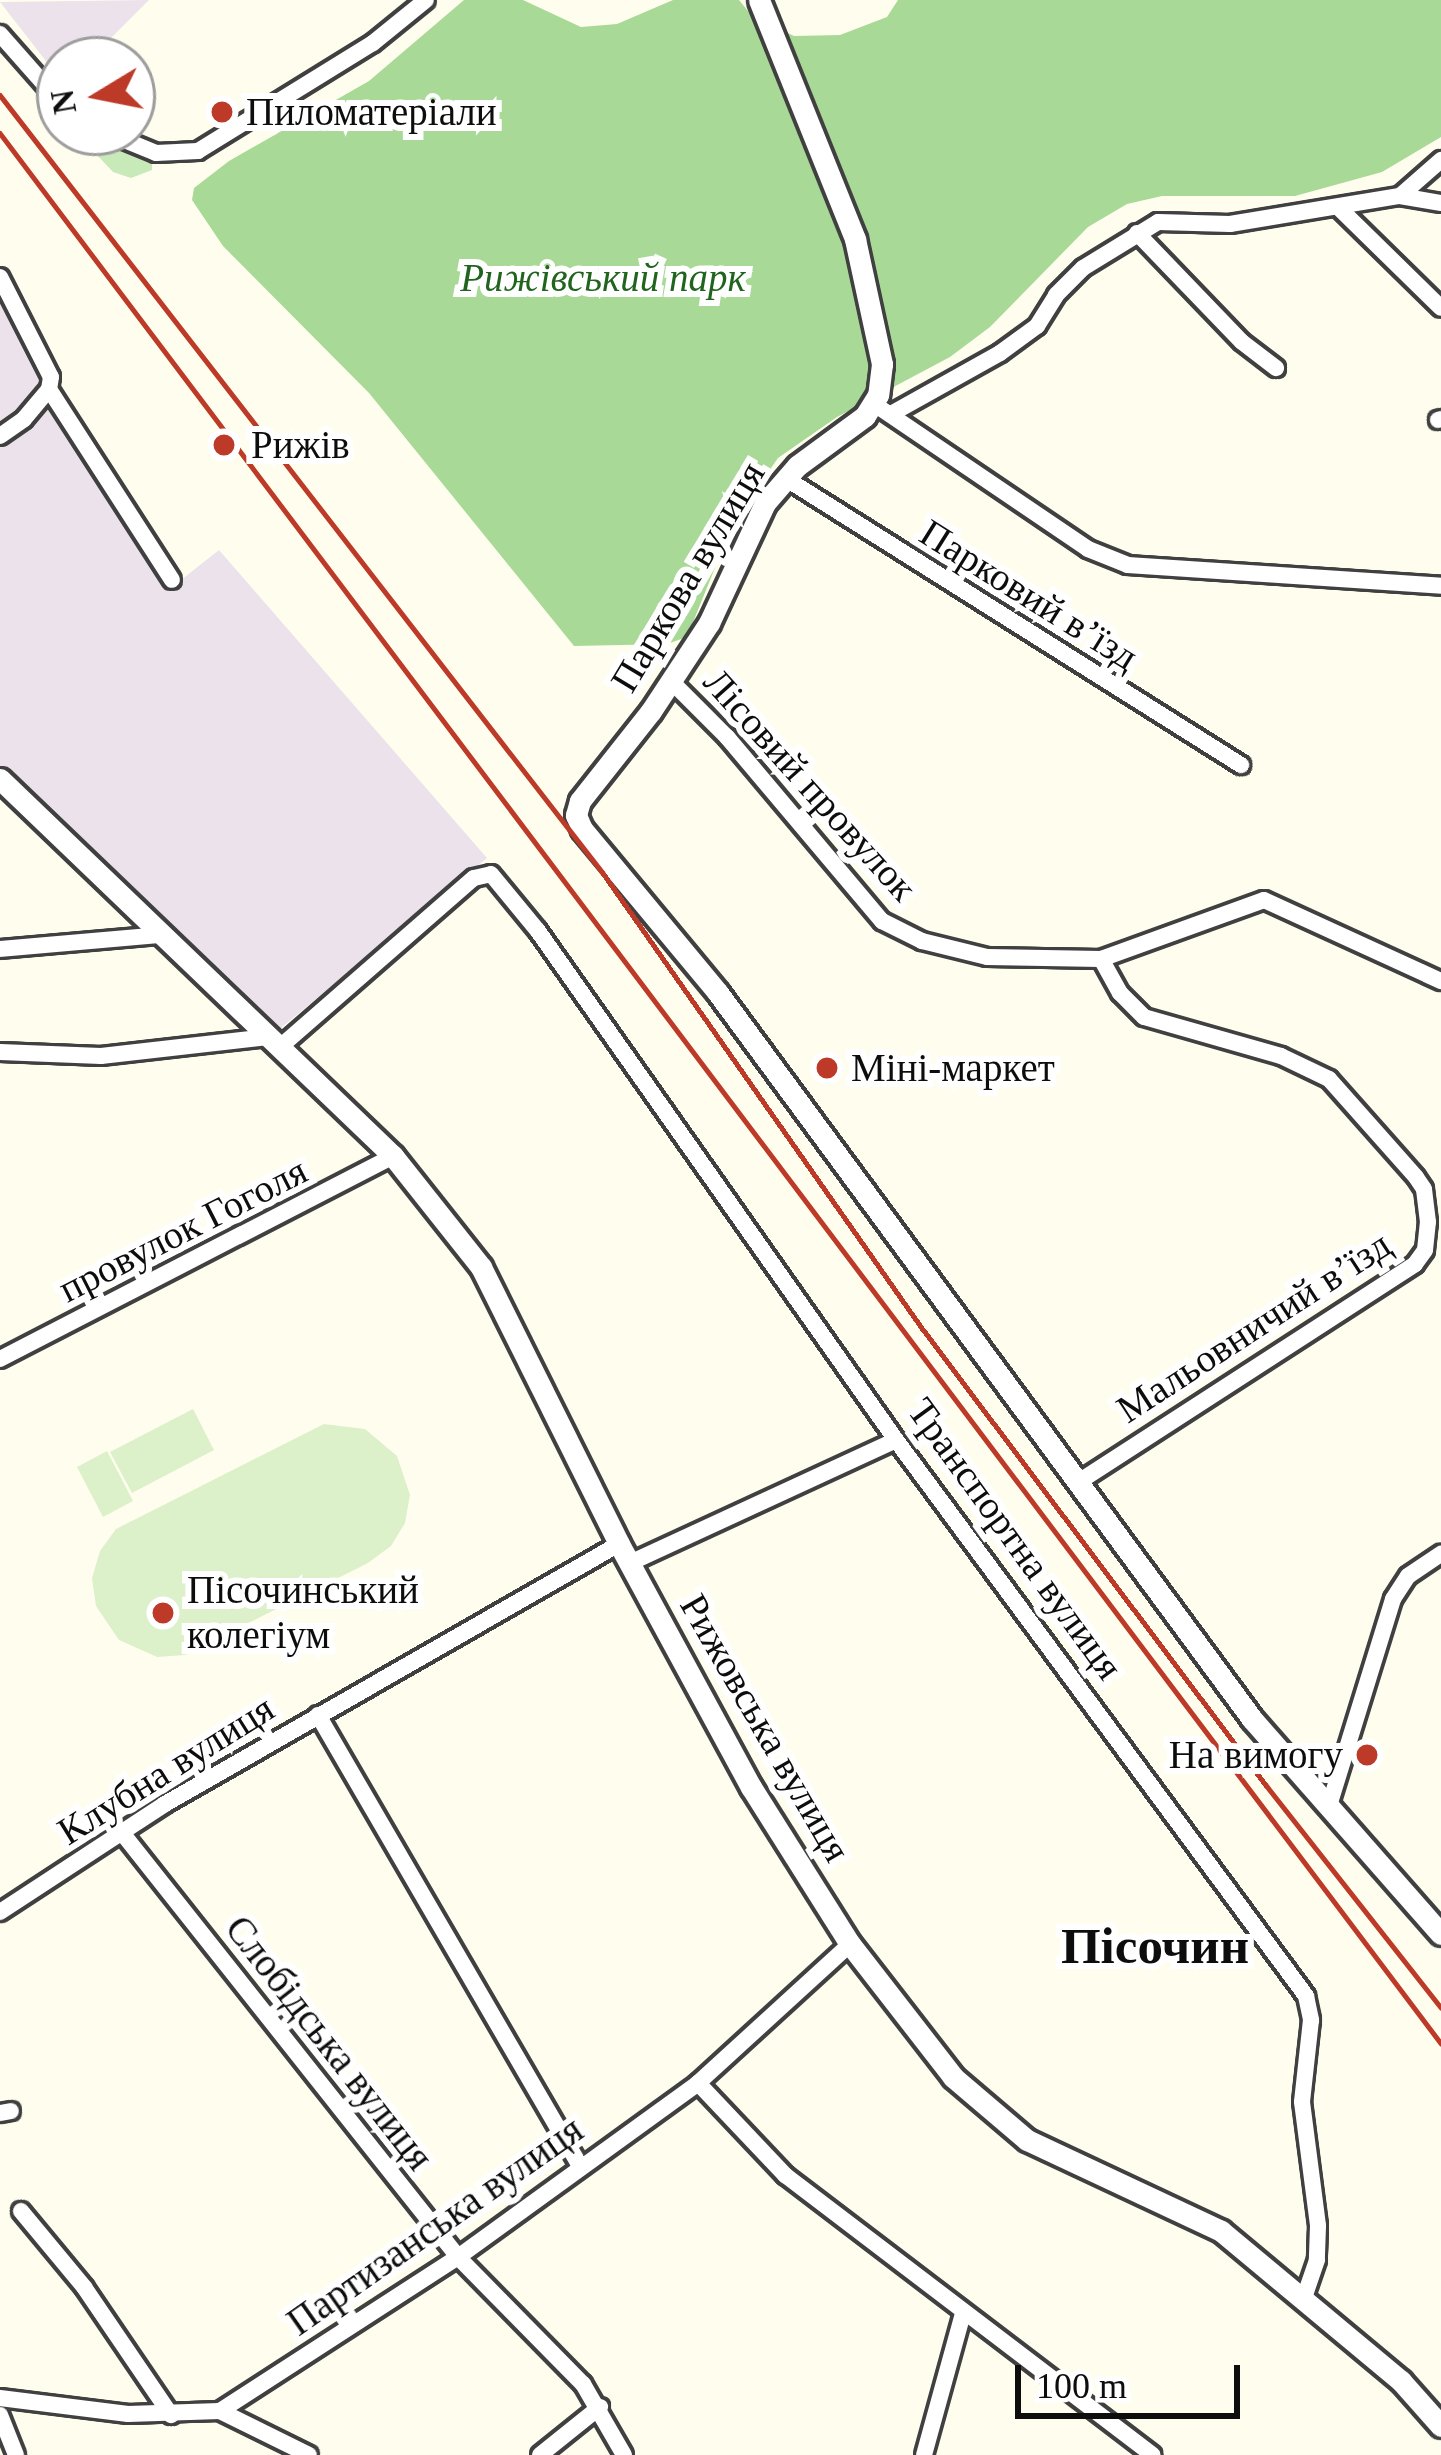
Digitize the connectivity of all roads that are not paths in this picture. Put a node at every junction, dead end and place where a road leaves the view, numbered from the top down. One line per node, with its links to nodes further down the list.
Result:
1 (426, 0): 5 (street)
2 (759, 0): 15 (street)
3 (0, 34): 4 (street)
4 (36, 75)
5 (156, 154)
6 (1441, 160): 7 (street)
7 (1400, 196): 8 (street); 9 (street, Паркова вулиця)
8 (1441, 203)
9 (1338, 207): 10 (street, Паркова вулиця); 12 (street)
10 (1137, 233): 13 (street); 15 (street, Паркова вулиця)
11 (0, 277): 14 (street)
12 (1441, 308)
13 (1276, 368)
14 (50, 389): 16 (street); 18 (street)
15 (882, 410): 17 (street, Паркова вулиця); 19 (street)
16 (0, 436)
17 (785, 478): 20 (street, Паркова вулиця); 21 (street, Парковий в’їзд)
18 (172, 580)
19 (1441, 586)
20 (672, 682): 25 (street, Лісовий провулок); 32 (street, Паркова вулиця)
21 (1241, 765)
22 (0, 779): 23 (street, Рижовська вулиця)
23 (159, 935): 24 (street); 27 (street, Рижовська вулиця)
24 (0, 949)
25 (1101, 959): 26 (street, Лісовий провулок); 32 (street, Мальовничий в’їзд)
26 (1441, 981)
27 (274, 1042): 28 (street); 29 (street, Рижовська вулиця); 31 (street, Транспортна вулиця)
28 (0, 1052)
29 (393, 1156): 30 (street, провулок Гоголя); 34 (street, Рижовська вулиця)
30 (0, 1359)
31 (896, 1440): 34 (street, Клубна вулиця); 45 (street, Транспортна вулиця)
32 (1080, 1481): 36 (street)
33 (1441, 1553): 36 (street)
34 (624, 1554): 35 (street, Клубна вулиця); 40 (street, Рижовська вулиця)
35 (318, 1715): 37 (street, Клубна вулиця); 42 (street)
36 (1329, 1806): 39 (street)
37 (123, 1834): 38 (street, Клубна вулиця); 44 (street, Слобідська вулиця)
38 (0, 1912)
39 (1441, 1934)
40 (850, 1944): 41 (street, Партизанська вулиця); 45 (street, Рижовська вулиця)
41 (698, 2083): 42 (street, Партизанська вулиця); 46 (street)
42 (580, 2166): 44 (street, Партизанська вулиця)
43 (21, 2211): 51 (street)
44 (458, 2257): 48 (street, Слобідська вулиця); 49 (street, Партизанська вулиця)
45 (1304, 2297): 52 (street, Рижовська вулиця)
46 (963, 2313): 57 (street); 58 (street)
47 (0, 2398): 51 (street, Партизанська вулиця)
48 (600, 2407): 55 (street); 56 (street, Слобідська вулиця)
49 (220, 2411): 51 (street, Партизанська вулиця); 54 (street)
50 (0, 2415): 53 (street)
51 (171, 2415)
52 (1441, 2426)
53 (16, 2455)
54 (309, 2455)
55 (540, 2455)
56 (624, 2455)
57 (924, 2455)
58 (1153, 2455)

